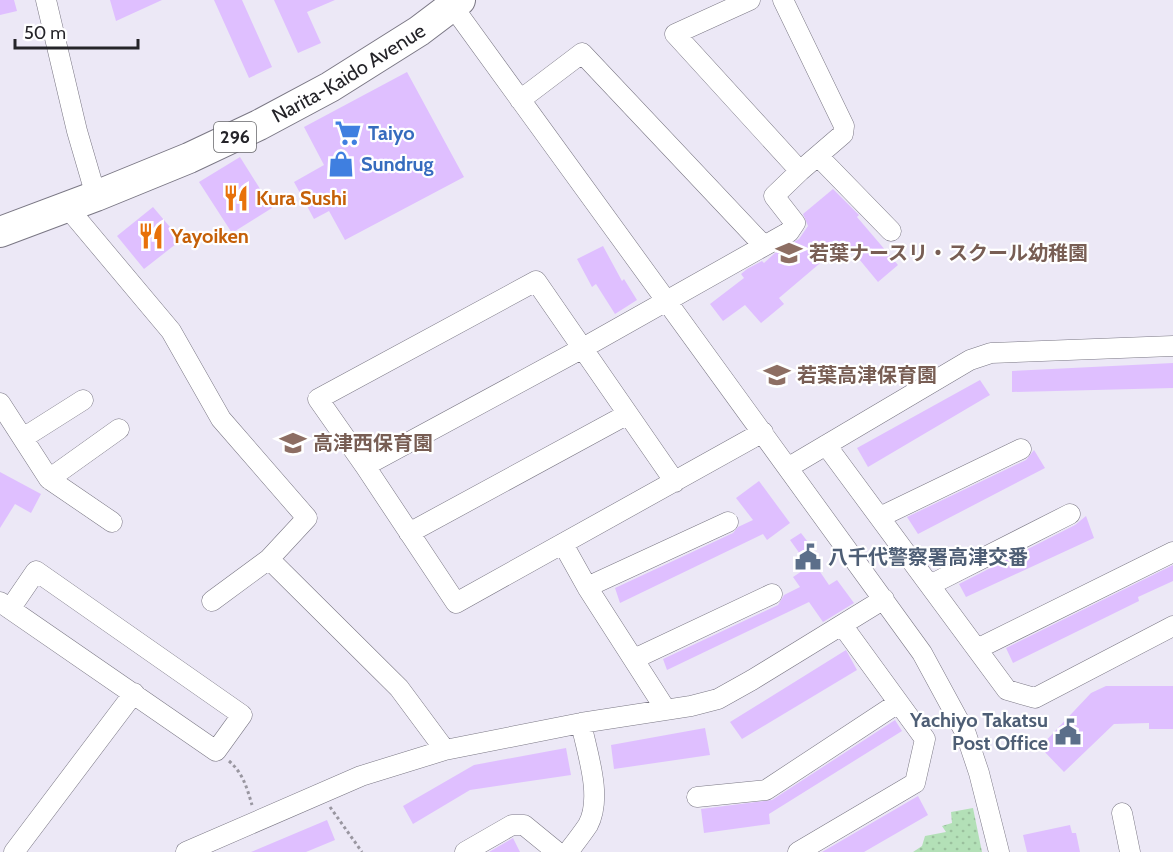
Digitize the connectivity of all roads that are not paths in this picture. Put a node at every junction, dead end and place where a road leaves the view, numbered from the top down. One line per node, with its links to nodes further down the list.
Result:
1 (46, 0): 8 (street)
2 (750, 0): 7 (street)
3 (783, 0): 6 (street)
4 (453, 2): 5 (street); 8 (highway, Narita-Kaido Avenue / 296)
5 (520, 100): 12 (street); 13 (street)
6 (818, 156): 7 (street); 10 (street)
7 (800, 171): 12 (street)
8 (96, 196): 9 (highway, Narita-Kaido Avenue / 296)
9 (67, 207): 11 (highway, Narita-Kaido Avenue / 296); 35 (street)
10 (891, 231)
11 (0, 232)
12 (764, 246): 13 (street)
13 (668, 301): 15 (street); 20 (street)
14 (1173, 346): 22 (street)
15 (583, 348): 18 (street); 24 (street); 24 (street)
16 (83, 399): 21 (street)
17 (0, 404): 21 (street)
18 (628, 414): 27 (street); 32 (street)
19 (119, 429): 26 (street)
20 (763, 432): 25 (street); 27 (street)
21 (22, 438): 26 (street)
22 (826, 445): 25 (street); 29 (street)
23 (1021, 449): 29 (street)
24 (365, 466): 32 (street)
25 (789, 467): 39 (street)
26 (49, 479): 30 (street)
27 (675, 482): 33 (street)
28 (1070, 514): 36 (street)
29 (880, 517): 36 (street)
30 (112, 522)
31 (728, 522): 37 (street)
32 (409, 532): 33 (street)
33 (564, 544): 37 (street)
34 (1173, 552): 44 (street)
35 (269, 559): 40 (street); 50 (street)
36 (930, 585): 44 (street)
37 (587, 587): 45 (street)
38 (772, 594): 45 (street)
39 (884, 599): 42 (street); 53 (street)
40 (212, 601)
41 (5, 605): 46 (street); 46 (street)
42 (842, 625): 47 (street); 48 (street)
43 (1173, 626): 44 (street)
44 (977, 649)
45 (634, 659): 48 (street)
46 (134, 693): 54 (street)
47 (898, 703): 51 (street); 59 (street)
48 (666, 710): 49 (street)
49 (581, 723): 50 (street); 58 (street)
50 (445, 750): 55 (street)
51 (698, 797)
52 (1122, 813): 60 (street)
53 (998, 849)
54 (14, 852)
55 (186, 852)
56 (465, 852): 57 (street)
57 (557, 852)
58 (568, 852)
59 (798, 852)
60 (1130, 852)

